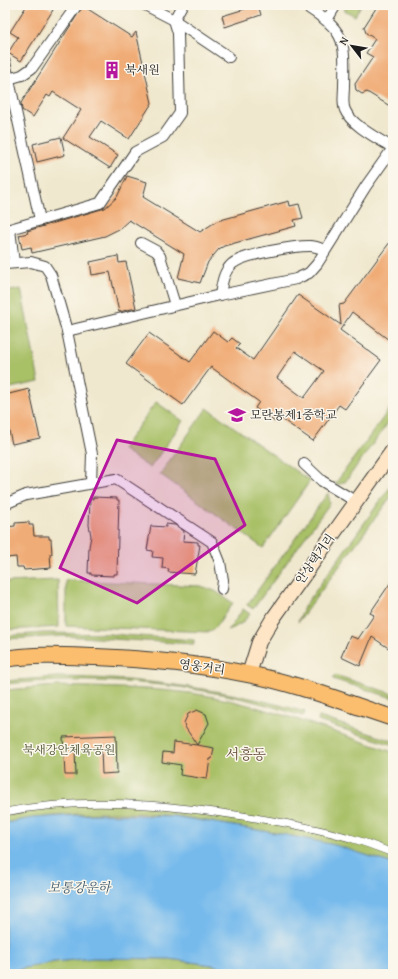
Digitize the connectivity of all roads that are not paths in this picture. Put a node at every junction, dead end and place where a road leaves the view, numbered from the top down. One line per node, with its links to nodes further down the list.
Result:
1 (77, 5): 10 (street)
2 (145, 5): 6 (street)
3 (182, 5): 6 (street)
4 (304, 5): 7 (street)
5 (336, 5): 7 (street)
6 (174, 20): 8 (street); 12 (street)
7 (327, 20): 11 (street)
8 (229, 57)
9 (5, 62): 10 (street)
10 (7, 80): 12 (street)
11 (393, 148): 14 (street)
12 (40, 220): 15 (street)
13 (141, 243): 17 (street)
14 (325, 250): 16 (street); 16 (street)
15 (10, 264): 18 (street)
16 (220, 295): 17 (street)
17 (175, 305): 18 (street)
18 (67, 331): 21 (street)
19 (393, 450): 22 (main road, 안상택거리)
20 (304, 464): 22 (street)
21 (91, 483): 23 (street); 24 (street)
22 (355, 502): 26 (main road, 안상택거리)
23 (5, 504)
24 (222, 589)
25 (5, 659): 26 (main road, 영웅거리)
26 (249, 674): 27 (main road, 영웅거리)
27 (393, 718)
28 (5, 812): 29 (street)
29 (393, 853)

